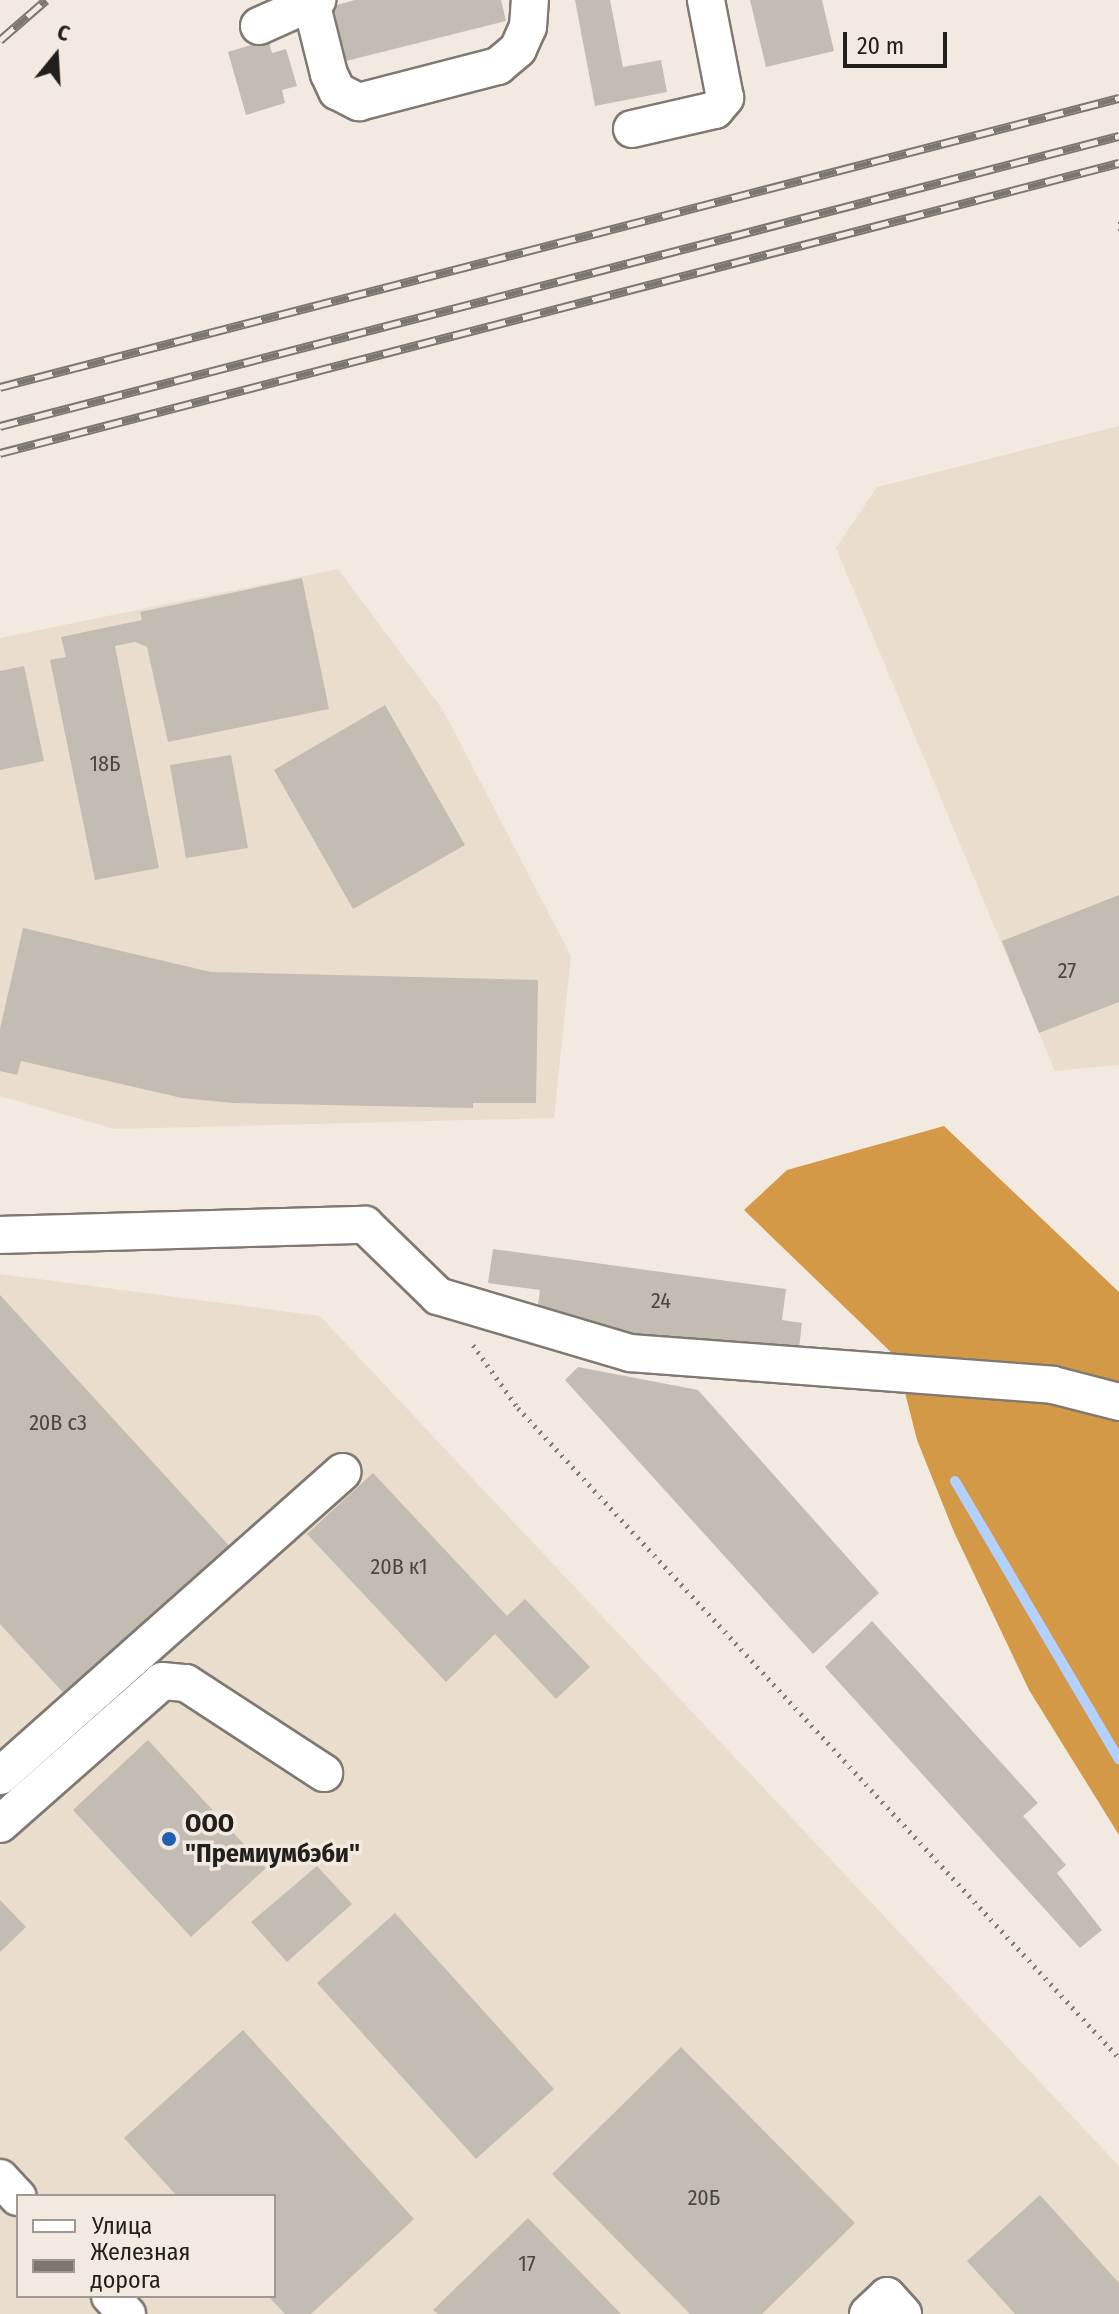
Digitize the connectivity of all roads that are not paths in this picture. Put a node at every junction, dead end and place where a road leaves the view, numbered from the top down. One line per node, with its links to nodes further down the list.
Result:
1 (530, 0): 3 (lane)
2 (706, 0): 5 (lane)
3 (314, 1): 4 (lane)
4 (259, 26)
5 (632, 129)
6 (0, 1235): 7 (lane)
7 (1119, 1402)
8 (342, 1472): 10 (lane)
9 (324, 1773): 11 (lane)
10 (0, 1776)
11 (0, 1824)
12 (0, 2178): 13 (lane)
13 (16, 2195)
14 (112, 2298): 15 (lane)
15 (127, 2314)
16 (868, 2314): 17 (lane)
17 (903, 2314)

